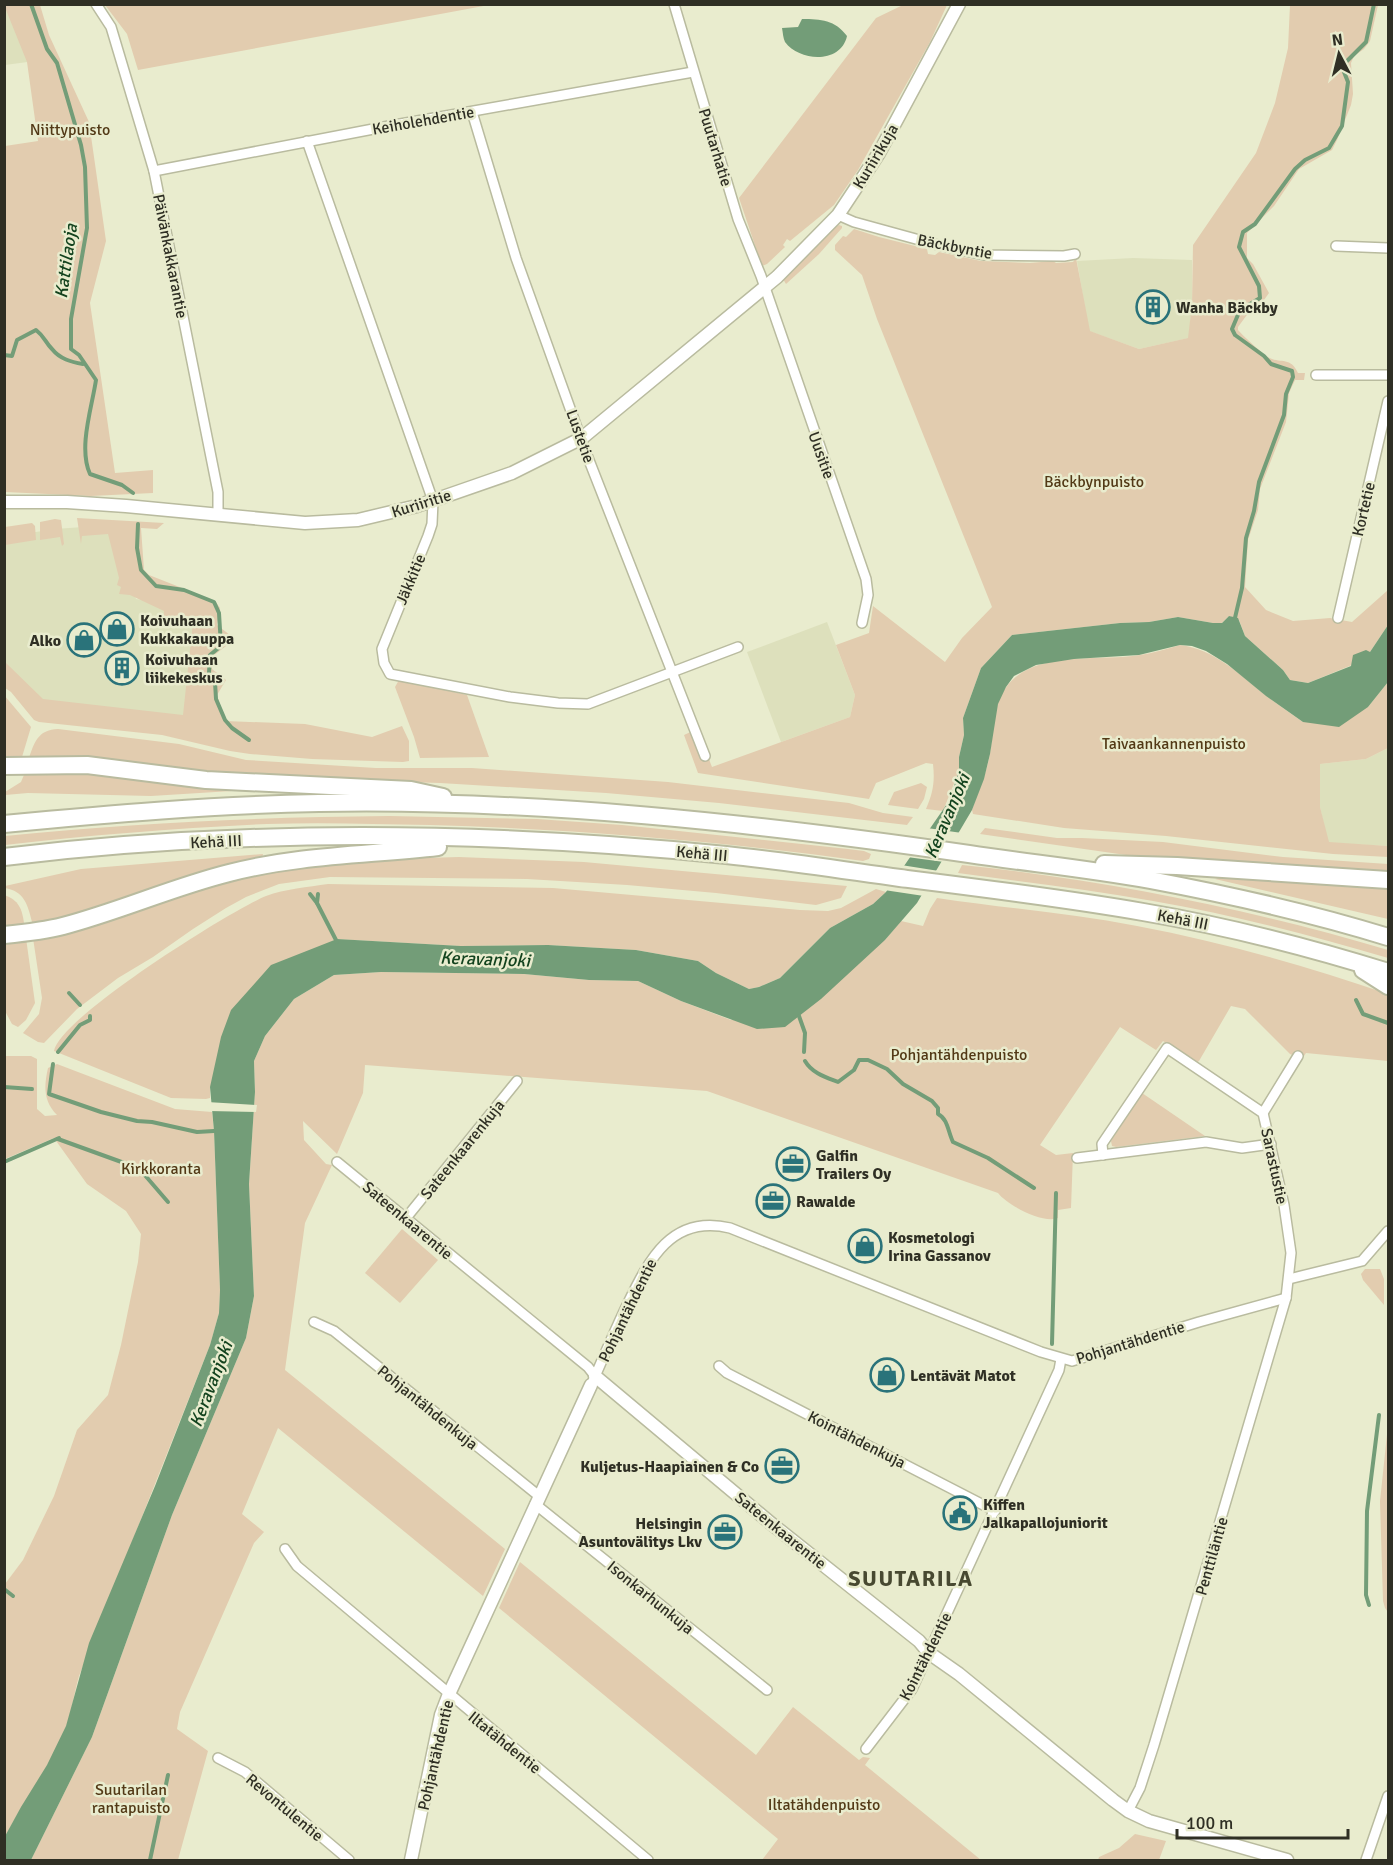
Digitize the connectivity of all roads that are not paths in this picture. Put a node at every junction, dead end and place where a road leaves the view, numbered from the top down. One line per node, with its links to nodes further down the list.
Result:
1 (96, 4): 7 (street, Päivänkakkarantie)
2 (674, 4): 4 (street, Puutarhatie)
3 (959, 4): 8 (street, Kuriirikuja)
4 (693, 72): 5 (street, Keiholehdentie); 12 (street, Puutarhatie)
5 (472, 112): 6 (street, Keiholehdentie); 16 (street, Lustetie)
6 (308, 141): 7 (street, Keiholehdentie); 17 (street, Jäkkitie)
7 (154, 171): 19 (street, Päivänkakkarantie)
8 (838, 215): 11 (street, Bäckbyntie); 12 (street, Kuriirikuja)
9 (1336, 246): 10 (street)
10 (1389, 248)
11 (1075, 254)
12 (764, 287): 16 (street, Kuriiritie); 21 (street, Uusitie)
13 (1316, 375): 14 (street)
14 (1389, 375)
15 (1389, 400): 20 (street, Kortetie)
16 (582, 438): 17 (street, Kuriiritie); 23 (street, Lustetie)
17 (433, 501): 19 (street, Kuriiritie); 23 (street, Jäkkitie)
18 (8, 503): 19 (street, Kuriiritie)
19 (218, 515)
20 (1338, 618)
21 (862, 623)
22 (738, 647): 23 (street, Jäkkitie)
23 (671, 673): 24 (street, Lustetie)
24 (705, 756)
25 (4, 766): 26 (highway)
26 (478, 805): 27 (highway, Kehä III); 30 (highway, Kehä III)
27 (4, 824)
28 (502, 839): 29 (highway, Kehä III); 32 (highway); 34 (highway, Kehä III)
29 (4, 857)
30 (1031, 862): 31 (highway); 33 (highway, Kehä III)
31 (1389, 880)
32 (4, 935)
33 (1389, 937)
34 (1345, 958): 35 (highway, Kehä III); 36 (highway)
35 (1389, 972)
36 (1389, 986)
37 (1298, 1056): 39 (street)
38 (517, 1081): 44 (street, Sateenkaarenkuja)
39 (1263, 1113): 40 (street, Sarastustie); 41 (street, Sarastustie)
40 (1272, 1144): 41 (street); 46 (street, Sarastustie)
41 (1102, 1155): 42 (street)
42 (1077, 1158)
43 (337, 1162): 44 (street, Sateenkaarentie)
44 (406, 1218): 51 (street, Sateenkaarentie)
45 (1389, 1231): 46 (street)
46 (1289, 1279): 47 (street, Sarastustie)
47 (1286, 1298): 49 (street, Pohjantähdentie); 61 (street, Penttiläntie)
48 (314, 1322): 52 (street, Pohjantähdenkuja)
49 (1061, 1359): 51 (street, Pohjantähdentie); 53 (street, Kointähdentie)
50 (719, 1366): 53 (street, Kointähdenkuja)
51 (593, 1381): 52 (street, Pohjantähdentie); 55 (street, Sateenkaarentie)
52 (537, 1500): 56 (street, Isonkarhunkuja); 57 (street, Pohjantähdentie)
53 (996, 1511): 55 (street, Kointähdentie)
54 (285, 1549): 57 (street, Iltatähdentie)
55 (929, 1653): 58 (street, Kointähdentie); 61 (street, Sateenkaarentie)
56 (767, 1690)
57 (449, 1694): 63 (street, Pohjantähdentie); 64 (street, Iltatähdentie)
58 (866, 1749)
59 (218, 1758): 62 (street, Revontulentie)
60 (1389, 1796): 66 (street)
61 (1128, 1811): 65 (street, Sateenkaarentie)
62 (349, 1860)
63 (411, 1860)
64 (648, 1860)
65 (1287, 1860)
66 (1365, 1860)

